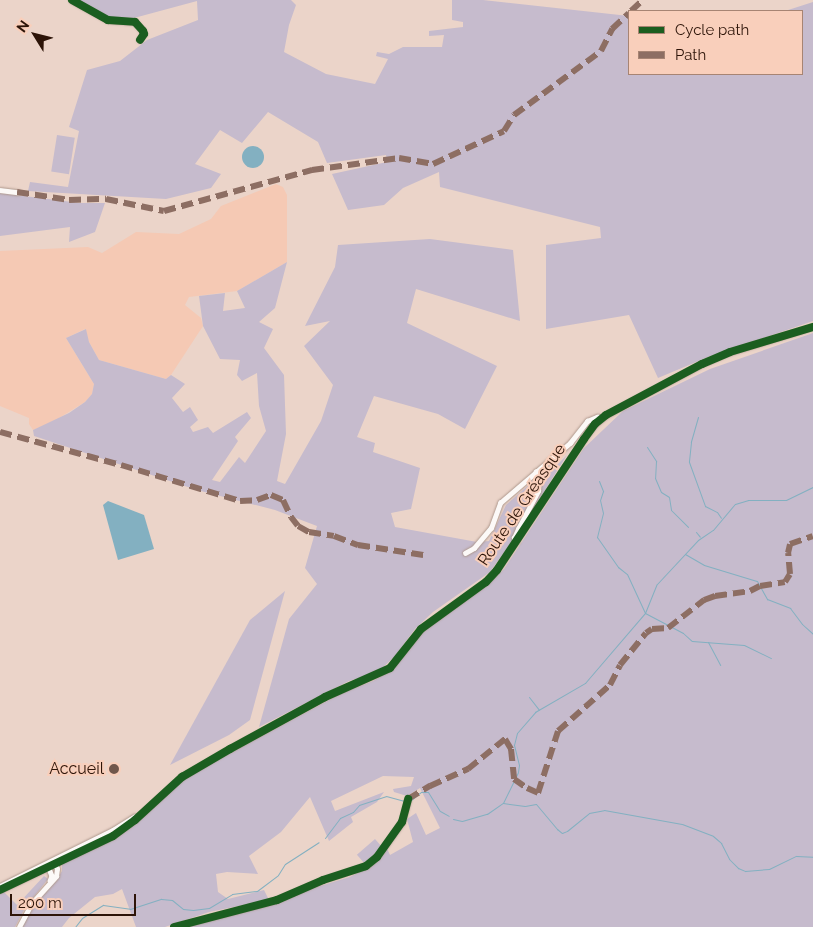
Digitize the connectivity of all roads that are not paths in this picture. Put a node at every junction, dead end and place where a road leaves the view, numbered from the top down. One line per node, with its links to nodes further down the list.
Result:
1 (72, 0): 2 (street)
2 (140, 40)
3 (0, 190): 4 (street)
4 (17, 192)
5 (813, 327): 6 (street, Route de Gréasque)
6 (601, 418): 7 (street); 8 (street, Route de Gréasque)
7 (536, 472): 8 (street); 9 (street)
8 (517, 542): 11 (street, Route de Gréasque)
9 (465, 553)
10 (408, 799): 19 (street)
11 (145, 810): 12 (street, Route de Gréasque); 13 (street, Route de Gréasque)
12 (49, 861): 13 (street); 14 (street); 16 (street, Route de Gréasque)
13 (55, 864): 14 (street, Route de Gréasque); 15 (street)
14 (48, 868): 15 (street); 17 (street, Route de Gréasque)
15 (50, 881): 18 (street)
16 (0, 886)
17 (0, 890)
18 (19, 927)
19 (174, 927)

